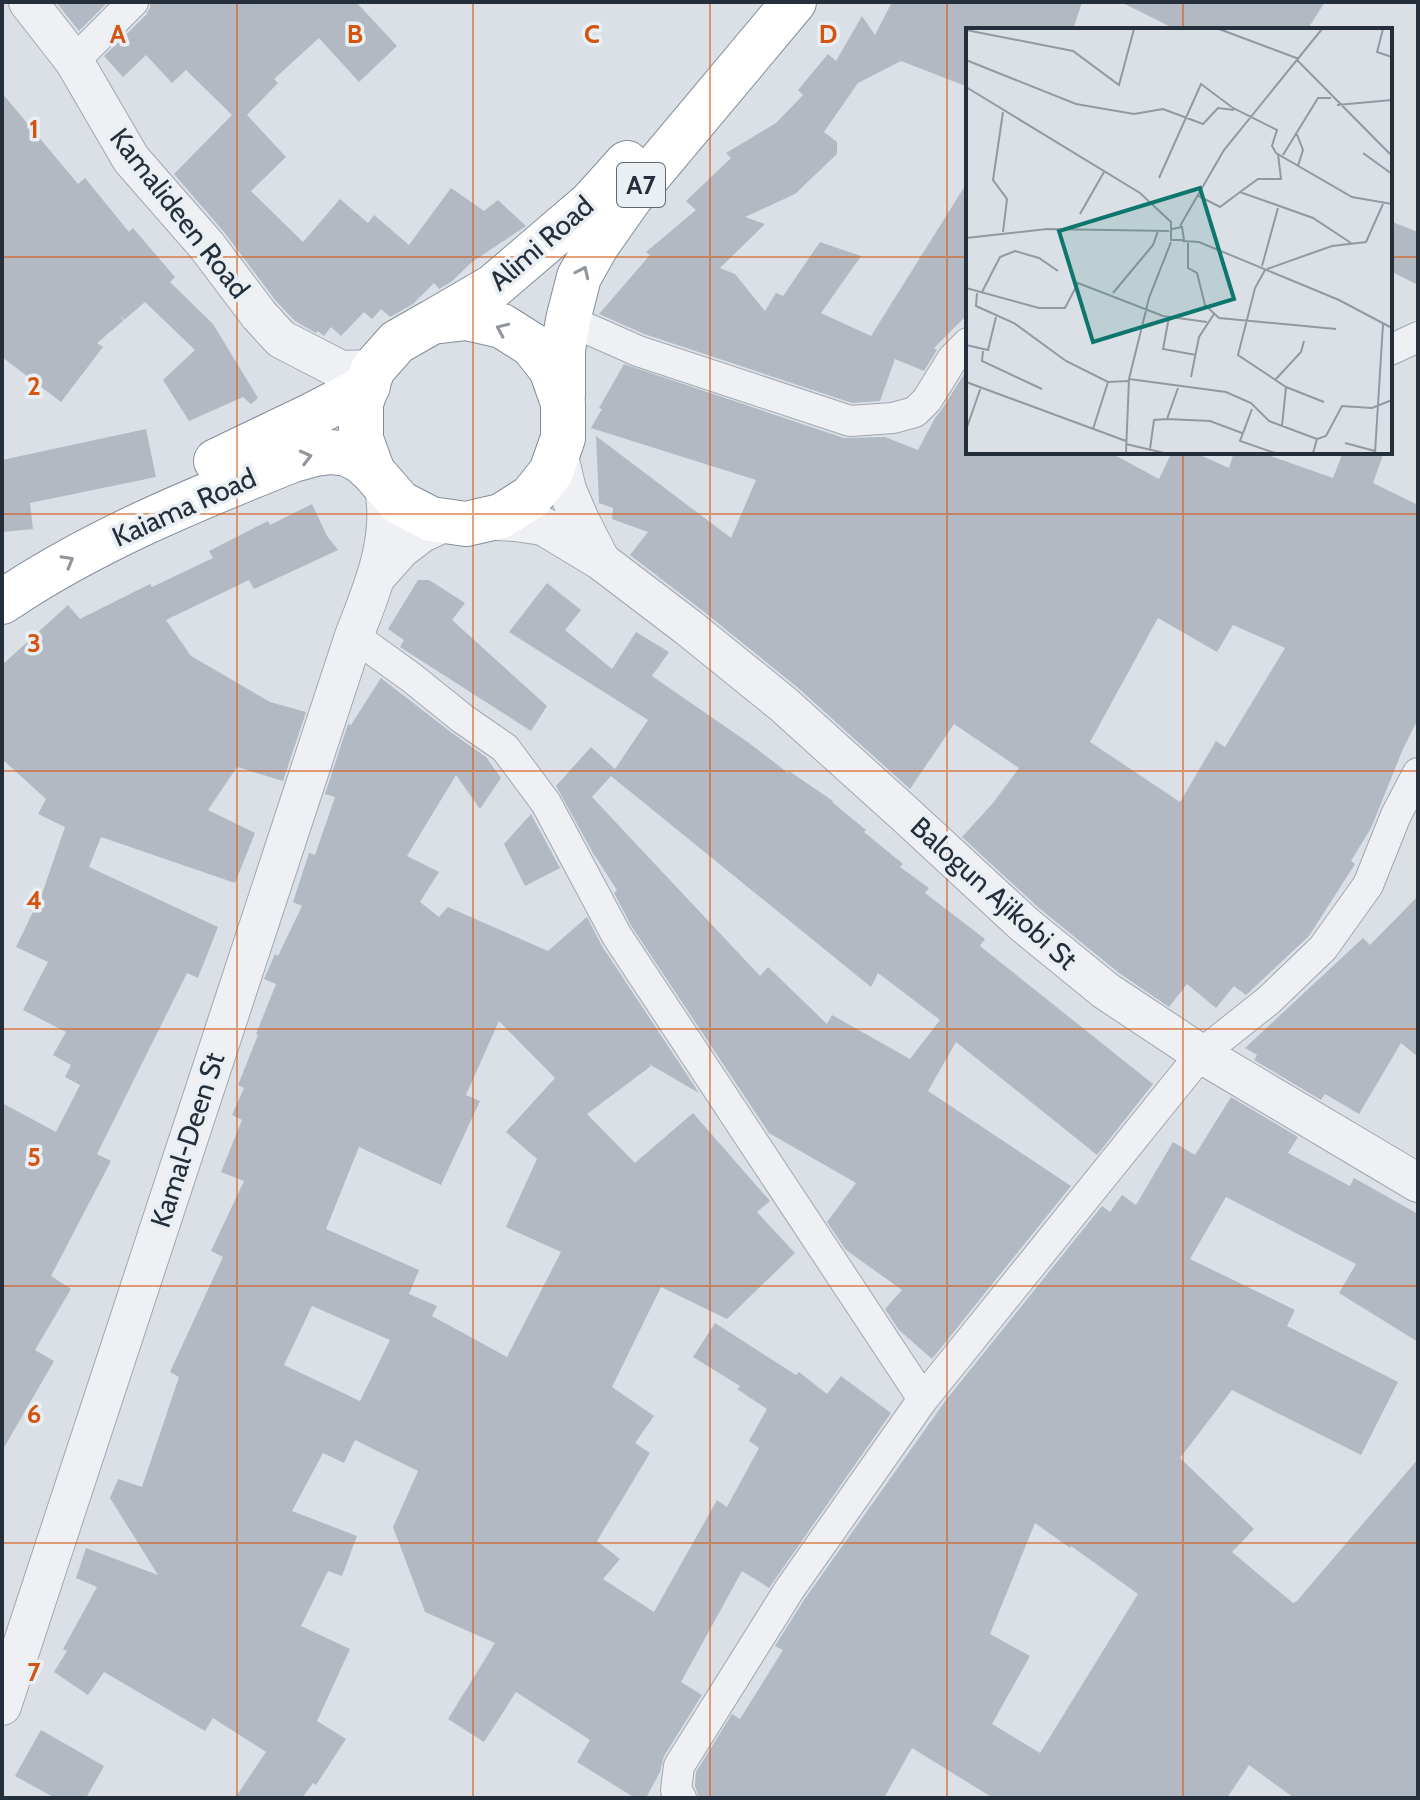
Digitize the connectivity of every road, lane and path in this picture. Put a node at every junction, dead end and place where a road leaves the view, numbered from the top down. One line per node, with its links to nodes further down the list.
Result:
1 (28, 2): 5 (street, Kamalideen Road)
2 (133, 2): 5 (street)
3 (763, 2): 7 (highway, Alimi Road / A7)
4 (794, 2): 6 (highway, A7, one-way to 4)
5 (74, 61): 11 (street, Kamalideen Road)
6 (568, 320): 9 (street); 12 (highway, A7)
7 (432, 322): 11 (highway); 12 (highway, one-way to 7)
8 (1418, 337): 10 (street)
9 (966, 345)
10 (1392, 349)
11 (371, 378): 14 (highway); 17 (highway, Kaiama Road)
12 (563, 403): 13 (highway)
13 (558, 452): 15 (highway); 16 (street)
14 (378, 478): 15 (highway); 18 (street); 19 (highway, Kaiama Road, one-way to 14)
15 (465, 521): 16 (street, Balogun Ajikobi St); 18 (street)
16 (601, 561): 23 (street, Balogun Ajikobi St)
17 (2, 569)
18 (377, 576): 20 (street, Kamal-Deen St)
19 (2, 602)
20 (354, 636): 25 (street); 26 (street, Kamal-Deen St)
21 (1418, 773): 22 (street)
22 (1407, 822): 23 (street)
23 (1201, 1054): 24 (street, Balogun Ajikobi St); 25 (street)
24 (1418, 1183)
25 (923, 1399): 27 (street)
26 (2, 1706)
27 (681, 1798)

